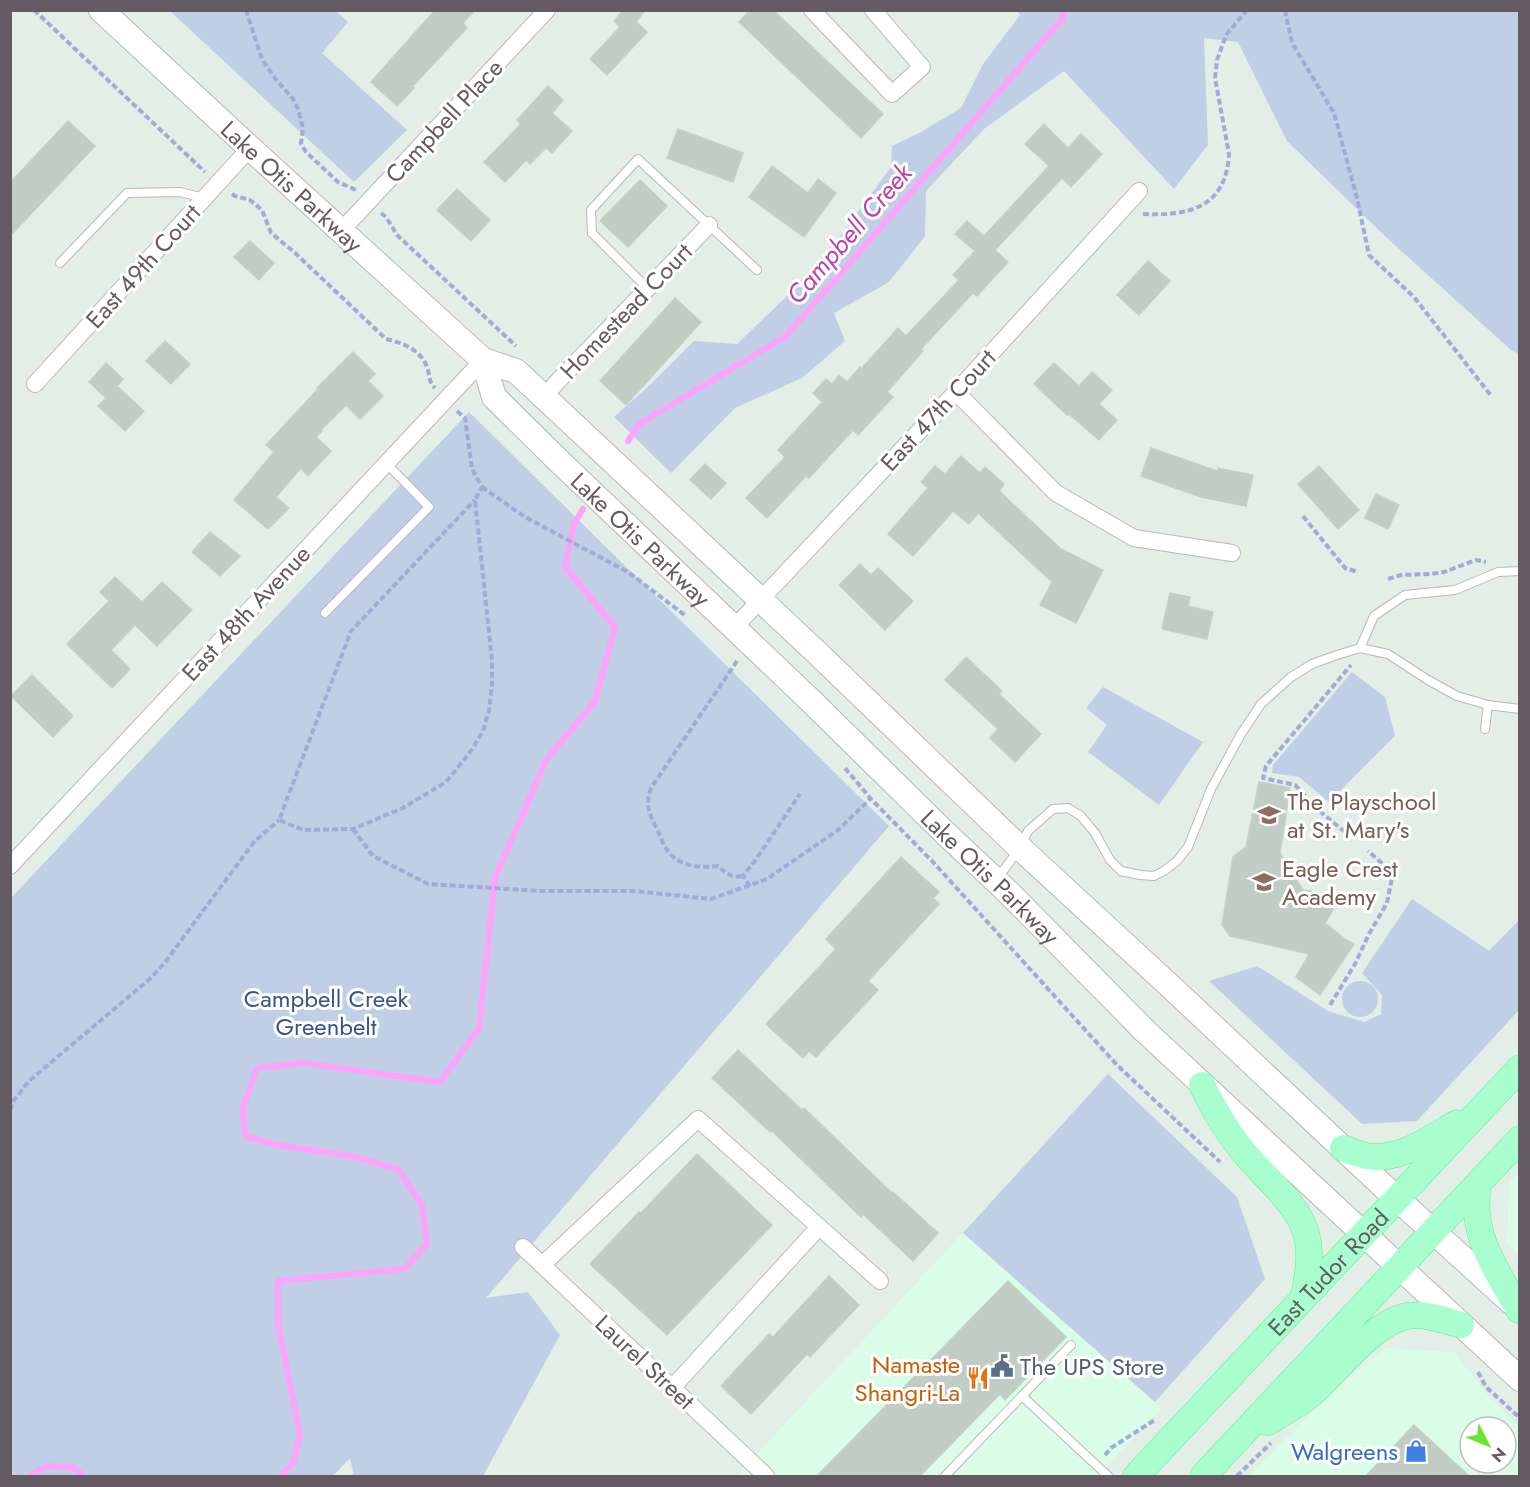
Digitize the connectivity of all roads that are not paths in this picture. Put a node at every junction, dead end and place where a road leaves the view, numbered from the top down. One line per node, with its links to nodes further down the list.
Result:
1 (101, 10): 5 (main road, Lake Otis Parkway)
2 (812, 10): 3 (street)
3 (873, 10)
4 (541, 13): 9 (street, Campbell Place)
5 (250, 148): 7 (street, East 49th Court); 9 (main road, Lake Otis Parkway)
6 (1139, 191): 15 (street, East 47th Court)
7 (205, 198): 10 (lane); 14 (street, East 49th Court)
8 (709, 225): 11 (lane); 12 (street, Homestead Court); 12 (lane)
9 (341, 231): 13 (main road, Lake Otis Parkway)
10 (60, 263)
11 (757, 270)
12 (648, 289): 16 (street, Homestead Court)
13 (483, 360): 16 (main road, Lake Otis Parkway); 17 (street, East 48th Avenue); 22 (main road, Lake Otis Parkway)
14 (35, 384)
15 (956, 392): 18 (street); 20 (street, East 47th Court)
16 (544, 397): 20 (main road, Lake Otis Parkway)
17 (386, 462): 21 (lane); 28 (street, East 48th Avenue)
18 (1232, 553)
19 (1520, 571): 23 (lane)
20 (761, 600): 22 (street, East 47th Court); 27 (main road, Lake Otis Parkway)
21 (325, 613)
22 (734, 628): 29 (main road, Lake Otis Parkway)
23 (1363, 648): 24 (lane); 27 (lane)
24 (1488, 705): 25 (lane); 26 (lane)
25 (1520, 709)
26 (1485, 729)
27 (1020, 848): 29 (lane); 34 (main road, Lake Otis Parkway)
28 (10, 866)
29 (996, 880): 31 (main road, Lake Otis Parkway)
30 (1520, 1068): 32 (main road, East Tudor Road)
31 (1202, 1085): 39 (main road, Lake Otis Parkway); 44 (main road)
32 (1481, 1109): 34 (main road); 36 (main road, East Tudor Road)
33 (1520, 1139): 35 (main road, East Tudor Road)
34 (1343, 1148): 36 (main road, Lake Otis Parkway)
35 (1478, 1184): 38 (main road, East Tudor Road); 45 (main road)
36 (1396, 1198): 38 (main road, Lake Otis Parkway); 39 (main road, East Tudor Road)
37 (819, 1227): 41 (street); 43 (street); 49 (street)
38 (1434, 1231): 42 (main road, East Tudor Road); 45 (main road, Lake Otis Parkway)
39 (1363, 1234): 42 (main road, Lake Otis Parkway); 44 (main road, East Tudor Road)
40 (524, 1247): 41 (street, Laurel Street)
41 (542, 1265): 49 (street, Laurel Street)
42 (1400, 1268): 46 (main road, Lake Otis Parkway); 51 (main road, East Tudor Road)
43 (880, 1281)
44 (1304, 1297): 56 (main road, East Tudor Road)
45 (1519, 1310)
46 (1461, 1325): 48 (main road, Lake Otis Parkway); 51 (main road)
47 (1071, 1345): 50 (lane)
48 (1520, 1379)
49 (672, 1388): 53 (street, Laurel Street)
50 (1022, 1396): 54 (lane); 55 (lane)
51 (1238, 1441): 52 (main road, East Tudor Road)
52 (1208, 1475)
53 (766, 1476)
54 (945, 1476)
55 (1108, 1476)
56 (1136, 1476)

